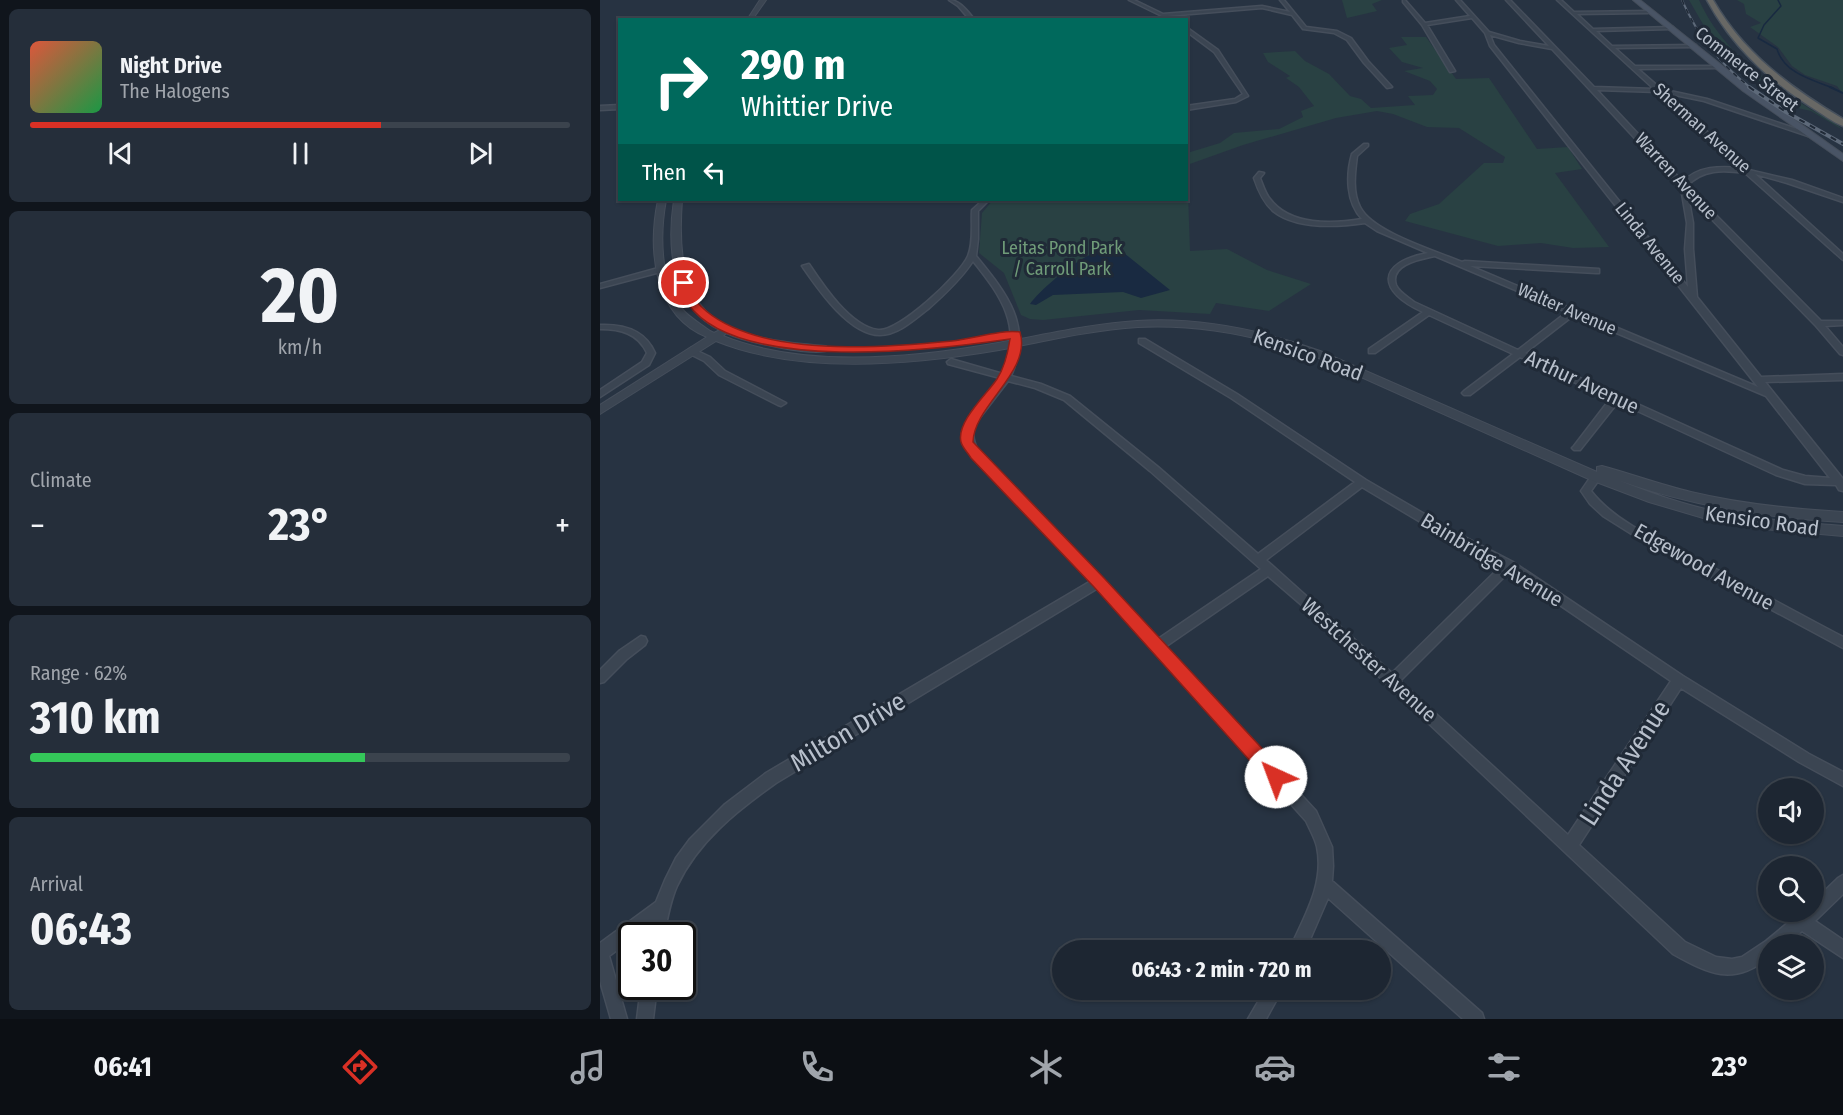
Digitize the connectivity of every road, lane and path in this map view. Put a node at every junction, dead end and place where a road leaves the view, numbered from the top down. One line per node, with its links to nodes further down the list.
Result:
1 (763, 0): 14 (street)
2 (951, 0): 22 (street)
3 (1131, 0): 18 (street)
4 (1458, 0): 19 (street, Linda Avenue)
5 (1508, 0): 31 (street, Warren Avenue)
6 (1559, 0): 15 (street, Sherman Avenue)
7 (1635, 0): 16 (main road, Commerce Street)
8 (1710, 0): 41 (highway)
9 (1716, 0): 41 (highway)
10 (772, 1): 13 (street)
11 (1404, 1): 24 (street)
12 (1283, 2): 17 (street)
13 (767, 7): 14 (street); 21 (street)
14 (758, 8): 20 (street)
15 (1573, 12): 16 (street); 27 (street, Sherman Avenue)
16 (1648, 12): 25 (main road, Commerce Street)
17 (1292, 14): 18 (street); 35 (street)
18 (1162, 15): 23 (street)
19 (1472, 17): 24 (street); 28 (street, Linda Avenue)
20 (750, 18)
21 (760, 18)
22 (971, 18)
23 (1167, 18)
24 (1424, 24): 34 (street)
25 (1671, 28): 27 (street); 29 (main road, Commerce Street)
26 (1188, 30): 40 (street)
27 (1593, 30): 30 (street, Sherman Avenue)
28 (1486, 33): 31 (street); 62 (street, Linda Avenue)
29 (1694, 46): 30 (street); 33 (main road, Commerce Street)
30 (1612, 47): 32 (street, Sherman Avenue)
31 (1553, 48): 36 (street, Warren Avenue)
32 (1635, 68): 33 (street); 37 (street, Sherman Avenue)
33 (1719, 68): 42 (main road, Commerce Street)
34 (1452, 71)
35 (1389, 87)
36 (1591, 88): 37 (street); 47 (street, Warren Avenue)
37 (1661, 92): 42 (street); 45 (street, Sherman Avenue)
38 (618, 106): 39 (street)
39 (600, 108)
40 (1188, 108)
41 (1843, 121)
42 (1810, 135): 44 (main road, Commerce Street)
43 (1366, 145): 52 (street)
44 (1843, 159)
45 (1747, 170): 47 (street); 48 (street); 55 (street, Sherman Avenue)
46 (1261, 172): 52 (street)
47 (1683, 186): 62 (street); 66 (street, Warren Avenue)
48 (1843, 200)
49 (662, 201): 59 (street, Kensico Road)
50 (678, 201): 57 (street, Kensico Road)
51 (985, 201): 54 (street)
52 (1365, 221): 53 (street, Walter Avenue)
53 (1437, 254): 56 (street, Walter Avenue); 64 (street, Arthur Avenue)
54 (972, 256): 58 (street); 70 (street)
55 (1843, 258)
56 (1456, 262): 60 (street); 63 (street, Walter Avenue)
57 (680, 264): 59 (street); 68 (street, Kensico Road)
58 (806, 266)
59 (663, 268): 61 (street); 69 (street, Kensico Road)
60 (1596, 272)
61 (600, 286)
62 (1694, 297): 79 (street, Linda Avenue)
63 (1574, 312): 75 (street); 82 (street, Walter Avenue)
64 (1427, 313): 73 (street); 75 (street, Arthur Avenue)
65 (1843, 323): 66 (street)
66 (1819, 324): 74 (street, Warren Avenue)
67 (600, 327): 81 (street)
68 (728, 329): 69 (street); 70 (street, Kensico Road)
69 (714, 337): 70 (street, Kensico Road); 72 (street)
70 (1016, 339): 77 (street); 87 (street, Kensico Road); 90 (street, Kensico Road)
71 (1142, 341): 88 (street, Bainbridge Avenue)
72 (691, 351): 84 (street); 85 (street)
73 (1372, 351)
74 (1843, 352)
75 (1520, 353): 80 (street); 83 (street, Arthur Avenue)
76 (951, 362): 77 (street, Westchester Avenue)
77 (1005, 377): 92 (street, Westchester Avenue); 95 (street)
78 (1843, 377): 79 (street)
79 (1758, 380): 82 (street, Linda Avenue)
80 (1467, 393)
81 (600, 394)
82 (1770, 395): 89 (street, Linda Avenue)
83 (1616, 398): 86 (street); 89 (street, Arthur Avenue)
84 (781, 403)
85 (600, 411)
86 (1576, 448)
87 (1596, 477): 91 (street, Kensico Road); 97 (street, Edgewood Avenue)
88 (1362, 482): 92 (street); 93 (street, Bainbridge Avenue)
89 (1841, 484)
90 (1843, 517)
91 (1843, 531)
92 (1258, 560): 94 (street, Westchester Avenue)
93 (1509, 565): 100 (street); 101 (street, Bainbridge Avenue)
94 (1268, 570): 98 (street); 100 (street, Westchester Avenue)
95 (1099, 582): 98 (street); 107 (street, Milton Drive)
96 (641, 641): 99 (street)
97 (1843, 643)
98 (1156, 646): 105 (street)
99 (600, 678)
100 (1393, 680): 103 (street, Westchester Avenue)
101 (1679, 680): 102 (street, Bainbridge Avenue); 103 (street, Linda Avenue)
102 (1843, 779)
103 (1570, 846): 115 (street, Westchester Avenue)
104 (1843, 883): 106 (street)
105 (1325, 885): 112 (street); 121 (street)
106 (1824, 901)
107 (660, 908): 108 (street, Milton Drive); 114 (street)
108 (658, 922)
109 (1800, 922): 111 (street)
110 (1816, 922): 113 (street)
111 (1786, 934)
112 (1302, 940)
113 (1843, 950)
114 (600, 952): 118 (street)
115 (1758, 954)
116 (647, 1000): 119 (street)
117 (1268, 1000): 120 (street)
118 (619, 1019)
119 (645, 1019)
120 (1256, 1019)
121 (1476, 1019)

